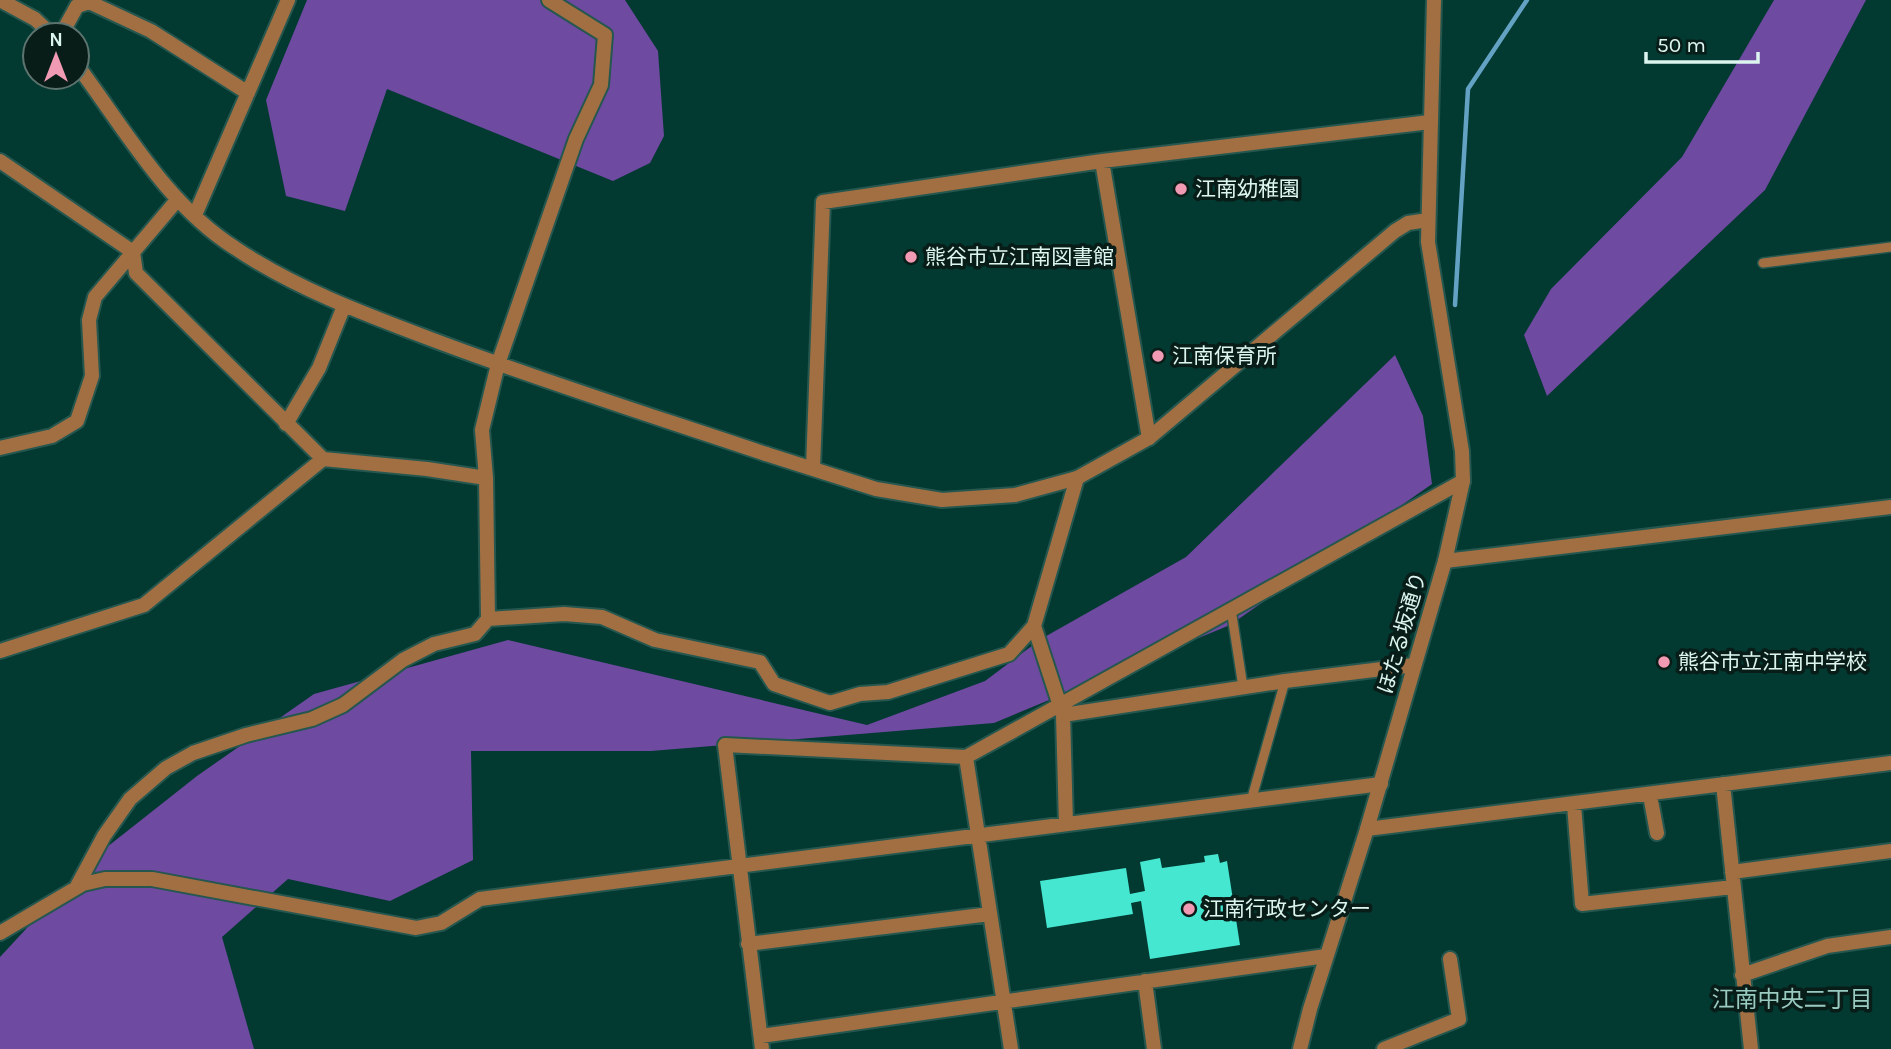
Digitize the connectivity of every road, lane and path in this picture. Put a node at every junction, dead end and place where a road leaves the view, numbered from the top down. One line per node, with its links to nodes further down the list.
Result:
1 (0, 0): 5 (street)
2 (288, 0): 8 (street)
3 (550, 0): 19 (street)
4 (1434, 0): 9 (street, ほたる坂通り)
5 (37, 21)
6 (69, 21): 8 (street)
7 (91, 85): 12 (street)
8 (248, 93): 13 (street)
9 (1430, 122): 11 (street); 14 (street, ほたる坂通り)
10 (0, 161): 16 (street)
11 (1101, 161): 21 (street); 24 (street)
12 (178, 199): 13 (street); 16 (street)
13 (195, 215): 18 (street)
14 (1428, 220): 21 (street); 27 (street, ほたる坂通り)
15 (1891, 247): 17 (lane)
16 (133, 252): 20 (street); 22 (street)
17 (1763, 263)
18 (344, 306): 19 (street); 20 (street)
19 (498, 364): 24 (street); 25 (street)
20 (286, 424): 23 (street)
21 (1149, 438): 26 (street)
22 (0, 448)
23 (323, 459): 25 (street); 33 (street)
24 (813, 468): 26 (street)
25 (486, 478): 31 (street)
26 (1077, 478): 32 (street)
27 (1463, 481): 29 (street, ほたる坂通り); 30 (street)
28 (1891, 507): 29 (street)
29 (1445, 561): 34 (street, ほたる坂通り)
30 (1231, 609): 36 (lane); 37 (street)
31 (488, 619): 32 (street); 52 (street)
32 (1034, 626): 37 (street)
33 (0, 651)
34 (1414, 665): 35 (street); 40 (street, ほたる坂通り)
35 (1285, 681): 36 (street); 43 (lane)
36 (1242, 687): 37 (street)
37 (1060, 710): 38 (street); 45 (street)
38 (966, 757): 48 (street); 50 (street)
39 (1891, 764): 41 (street)
40 (1381, 784): 43 (street); 46 (street, ほたる坂通り)
41 (1723, 784): 42 (street); 51 (street)
42 (1650, 795): 44 (street); 47 (street)
43 (1251, 801): 45 (street)
44 (1574, 805): 46 (street); 51 (street)
45 (1066, 824): 48 (street)
46 (1367, 830): 57 (street, ほたる坂通り)
47 (1657, 833)
48 (977, 835): 50 (street); 53 (street)
49 (1891, 851): 51 (street)
50 (737, 866): 52 (street); 56 (street)
51 (1733, 879): 59 (street)
52 (76, 888): 54 (street)
53 (990, 914): 56 (street); 61 (street)
54 (0, 933)
55 (1891, 937): 59 (street)
56 (748, 944): 62 (street)
57 (1326, 956): 60 (street); 65 (street, ほたる坂通り)
58 (1450, 959): 66 (street)
59 (1742, 975): 67 (street)
60 (1145, 981): 61 (street); 64 (street)
61 (1004, 1002): 62 (street); 63 (street)
62 (762, 1043)
63 (1011, 1049)
64 (1154, 1049)
65 (1300, 1049)
66 (1384, 1049)
67 (1751, 1049)

